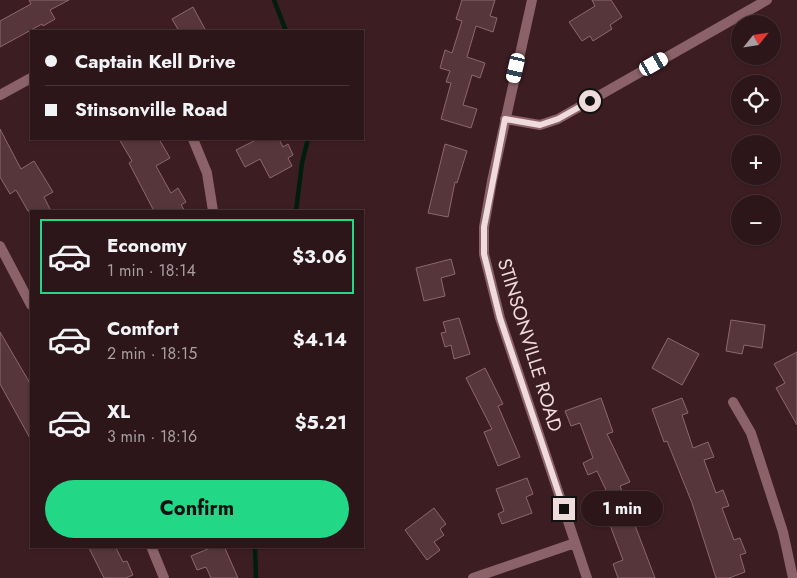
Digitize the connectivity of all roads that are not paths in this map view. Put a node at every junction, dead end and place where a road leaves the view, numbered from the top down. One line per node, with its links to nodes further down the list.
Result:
1 (532, 0): 5 (street, STINSONVILLE ROAD)
2 (767, 0): 5 (street)
3 (30, 79): 4 (street)
4 (0, 95)
5 (505, 119): 11 (street, STINSONVILLE ROAD)
6 (193, 140): 7 (street)
7 (213, 210)
8 (0, 246): 9 (street)
9 (30, 303)
10 (733, 402): 16 (street)
11 (575, 543): 14 (street); 15 (street, STINSONVILLE ROAD)
12 (153, 548): 13 (street)
13 (164, 578)
14 (472, 578)
15 (587, 578)
16 (793, 578)

